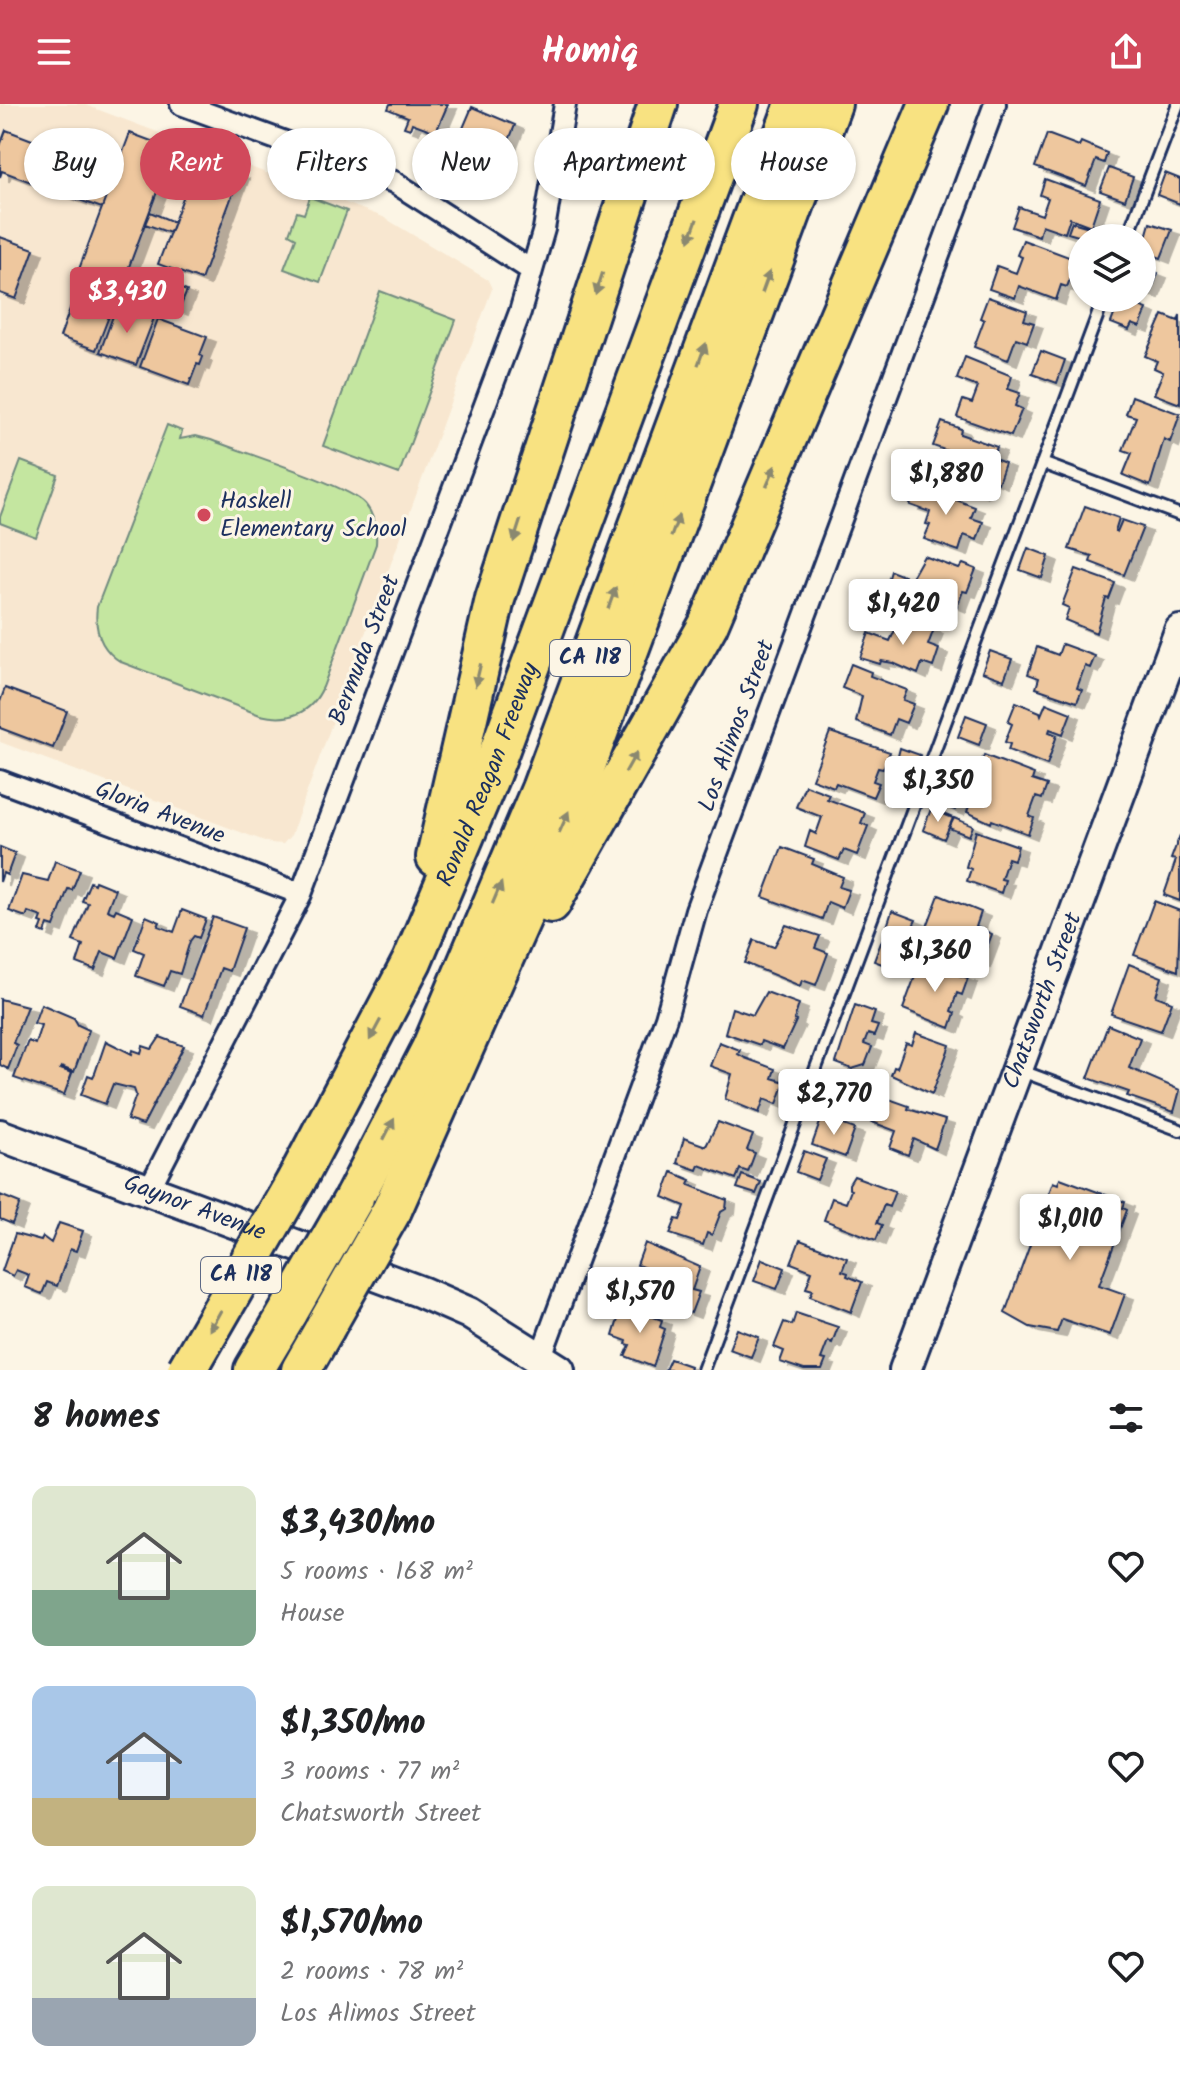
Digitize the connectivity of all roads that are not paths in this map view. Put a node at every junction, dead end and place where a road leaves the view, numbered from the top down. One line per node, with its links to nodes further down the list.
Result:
1 (181, 104): 12 (street)
2 (565, 104): 12 (street, Bermuda Street)
3 (658, 104): 20 (highway, one-way to 20)
4 (739, 104): 20 (highway, Ronald Reagan Freeway / CA 118, one-way to 20)
5 (795, 104): 28 (highway, CA 118, one-way to 5, bridge)
6 (832, 104): 22 (highway, CA 118, one-way to 6)
7 (911, 104): 14 (highway)
8 (929, 104): 14 (highway)
9 (995, 104): 26 (street, Los Alimos Street)
10 (1178, 104): 11 (lane)
11 (1132, 224)
12 (531, 270): 19 (street, Bermuda Street)
13 (1099, 312): 15 (lane)
14 (840, 317): 22 (highway, one-way to 14)
15 (1042, 463): 16 (lane); 30 (lane)
16 (1180, 515)
17 (1180, 631): 21 (main road, Chatsworth Street)
18 (0, 781): 19 (street, Gloria Avenue)
19 (301, 894): 25 (street, Bermuda Street)
20 (412, 961): 27 (highway, Ronald Reagan Freeway / CA 118, one-way to 27, bridge)
21 (1017, 1069): 23 (lane); 31 (main road, Chatsworth Street)
22 (441, 1098): 29 (highway, CA 118, bridge)
23 (1180, 1130)
24 (0, 1135): 25 (main road, Gaynor Avenue)
25 (148, 1191): 26 (main road, Gaynor Avenue)
26 (546, 1366)
27 (187, 1370)
28 (254, 1370)
29 (301, 1370)
30 (703, 1370)
31 (905, 1370)

